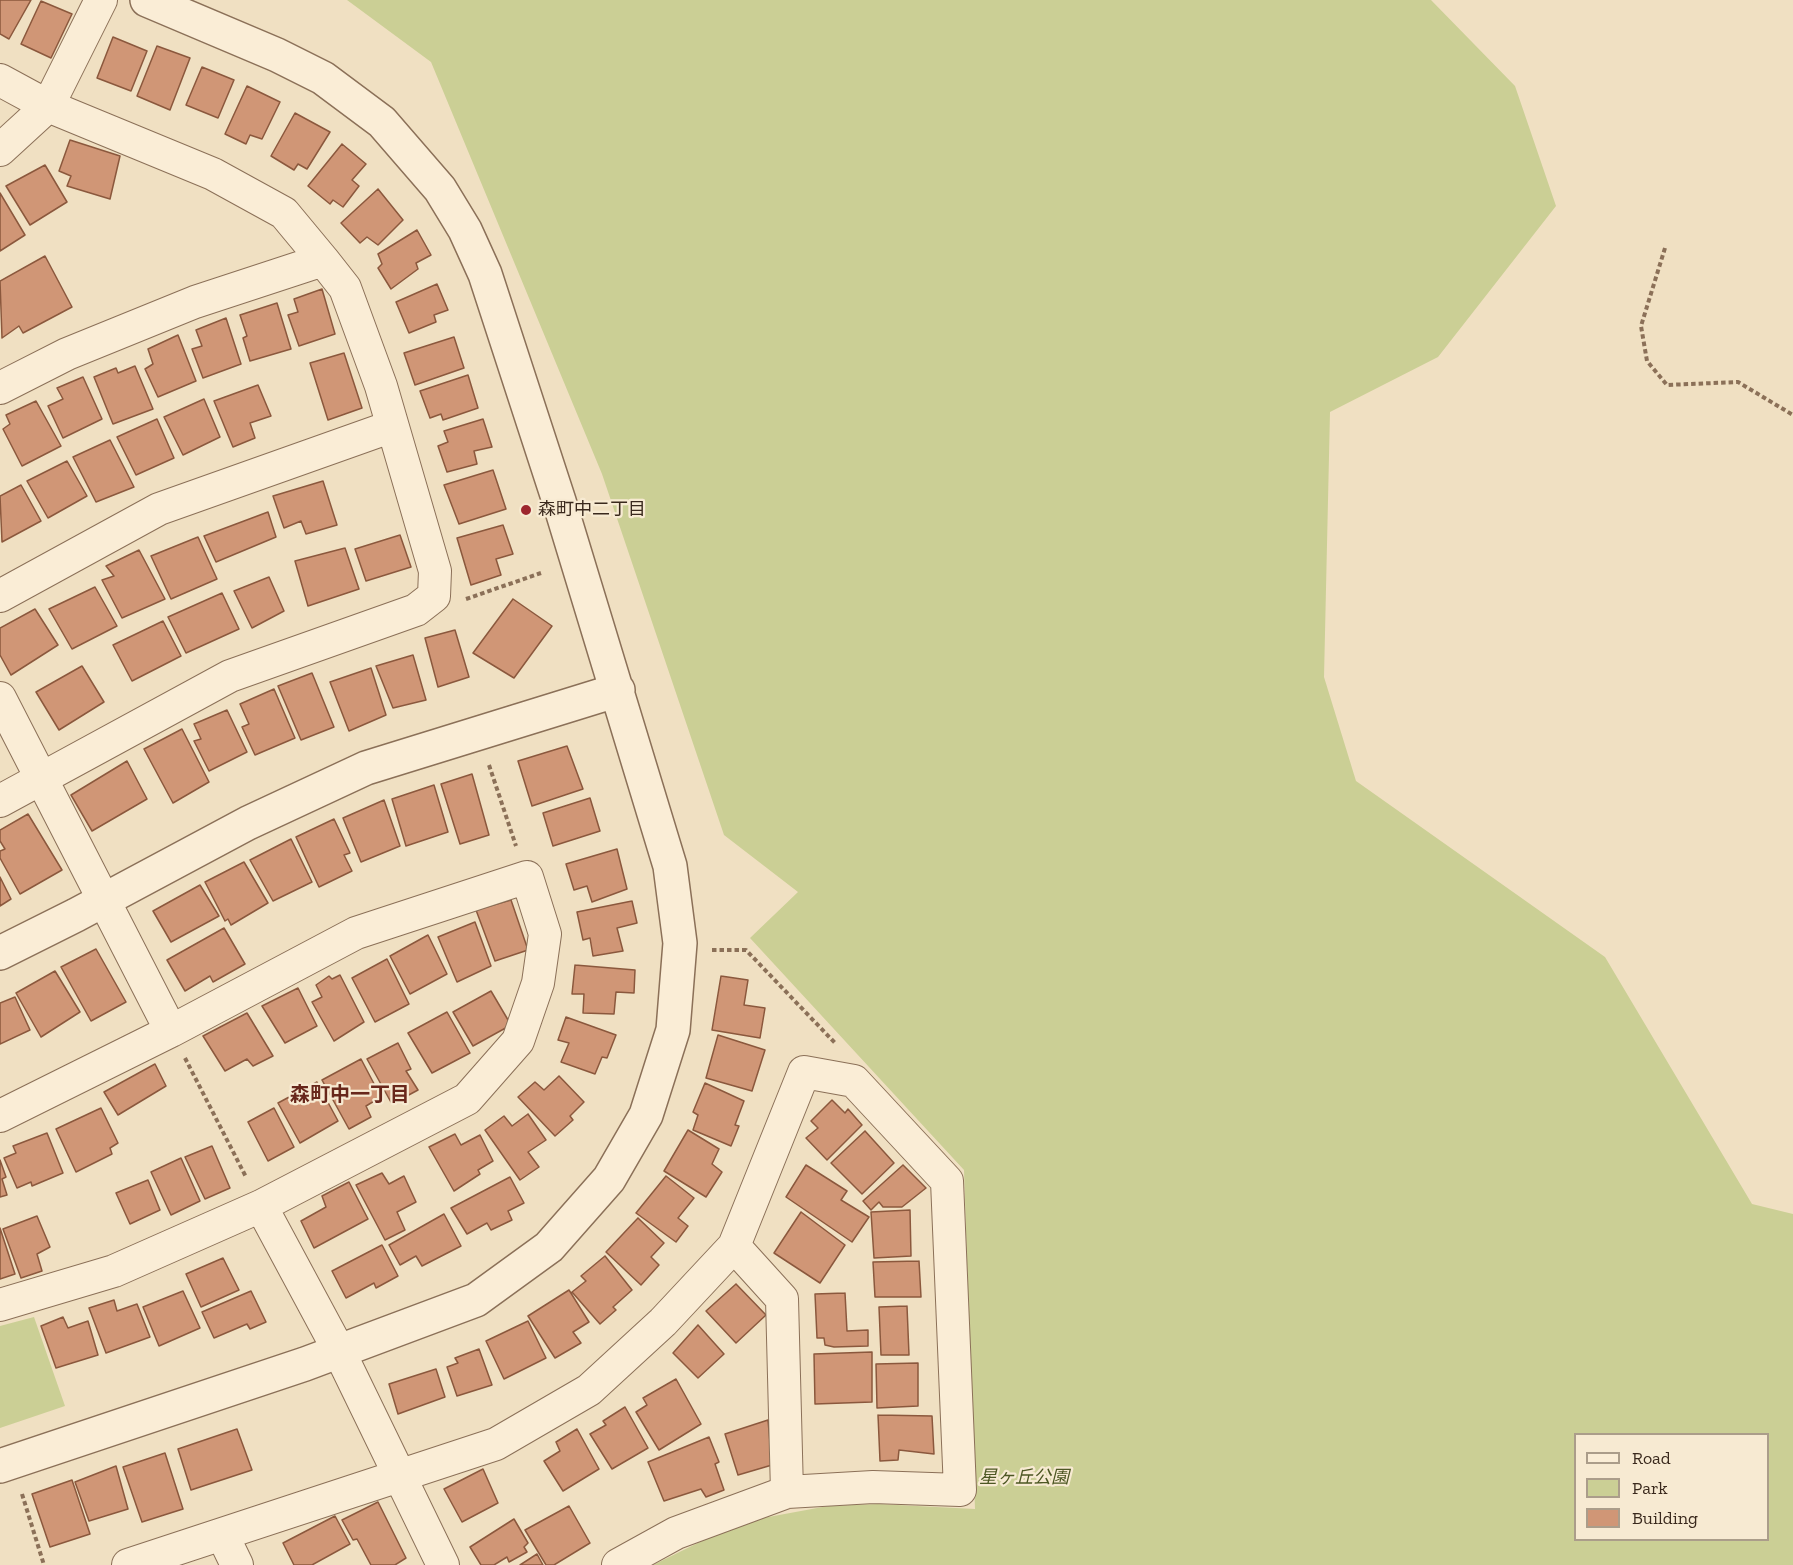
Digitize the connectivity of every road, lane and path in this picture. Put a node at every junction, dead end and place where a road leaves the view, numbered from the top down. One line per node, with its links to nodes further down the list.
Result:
1 (101, 0): 4 (street)
2 (147, 0): 14 (street)
3 (0, 80): 4 (street)
4 (48, 106): 5 (street); 7 (street)
5 (0, 150)
6 (1665, 248): 9 (path)
7 (323, 260): 8 (street); 10 (street)
8 (0, 388)
9 (1793, 415)
10 (390, 427): 12 (street); 13 (street)
11 (541, 573): 13 (path)
12 (0, 596)
13 (434, 596): 17 (street)
14 (618, 690): 20 (street); 29 (street)
15 (0, 698): 17 (street)
16 (486, 756): 19 (path)
17 (43, 779): 18 (street); 20 (street)
18 (0, 801)
19 (527, 877): 23 (street); 26 (street)
20 (105, 898): 22 (street); 23 (street)
21 (711, 950): 24 (path)
22 (0, 953)
23 (171, 1031): 25 (street); 26 (path)
24 (854, 1081): 27 (street); 32 (street)
25 (0, 1116)
26 (261, 1206): 28 (street); 29 (street)
27 (734, 1246): 30 (street); 32 (street)
28 (0, 1305)
29 (339, 1352): 30 (street); 31 (street)
30 (399, 1474): 33 (street); 37 (street)
31 (10, 1476): 34 (path)
32 (787, 1492): 38 (street)
33 (223, 1536): 35 (street); 36 (street)
34 (44, 1565)
35 (128, 1565)
36 (237, 1565)
37 (443, 1565)
38 (618, 1565)

